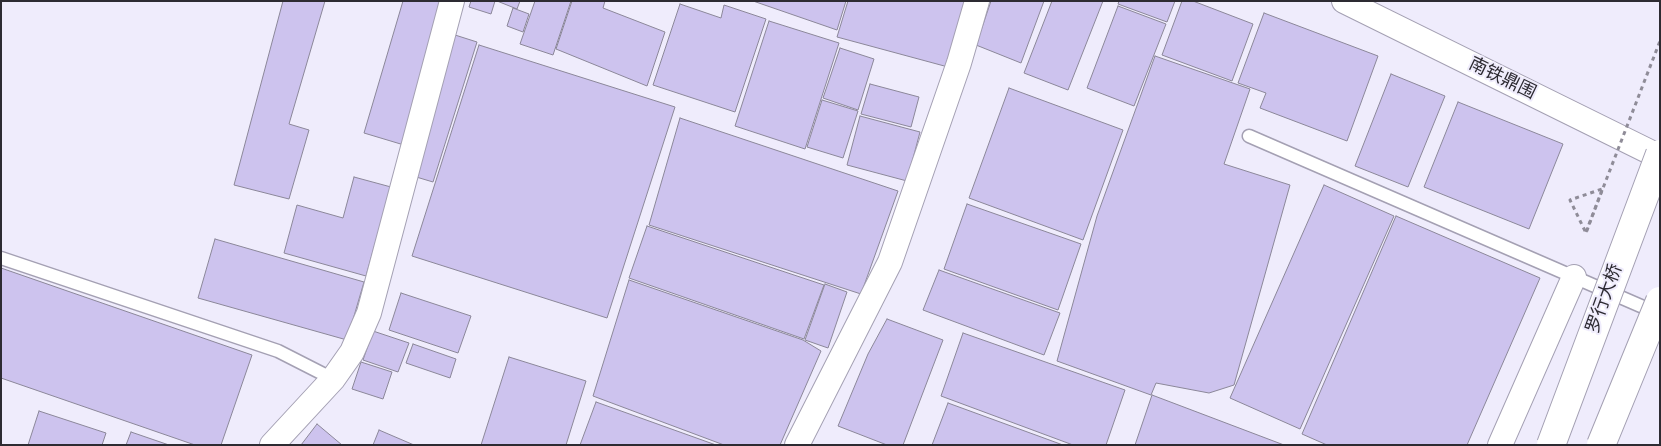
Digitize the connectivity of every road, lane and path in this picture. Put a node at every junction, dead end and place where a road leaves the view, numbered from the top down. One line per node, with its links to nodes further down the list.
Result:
1 (452, 1): 12 (street)
2 (978, 1): 14 (street)
3 (1344, 1): 6 (street, 南铁鼎围)
4 (1660, 41): 7 (path, bridge)
5 (1249, 136): 9 (lane)
6 (1660, 155): 16 (main road, 罗行大桥, bridge)
7 (1602, 189)
8 (1, 258): 12 (lane)
9 (1574, 277): 11 (lane); 15 (street)
10 (1660, 302): 17 (main road, bridge)
11 (1660, 314)
12 (334, 379): 13 (street)
13 (272, 445)
14 (797, 445)
15 (1500, 445)
16 (1551, 445)
17 (1602, 445)

